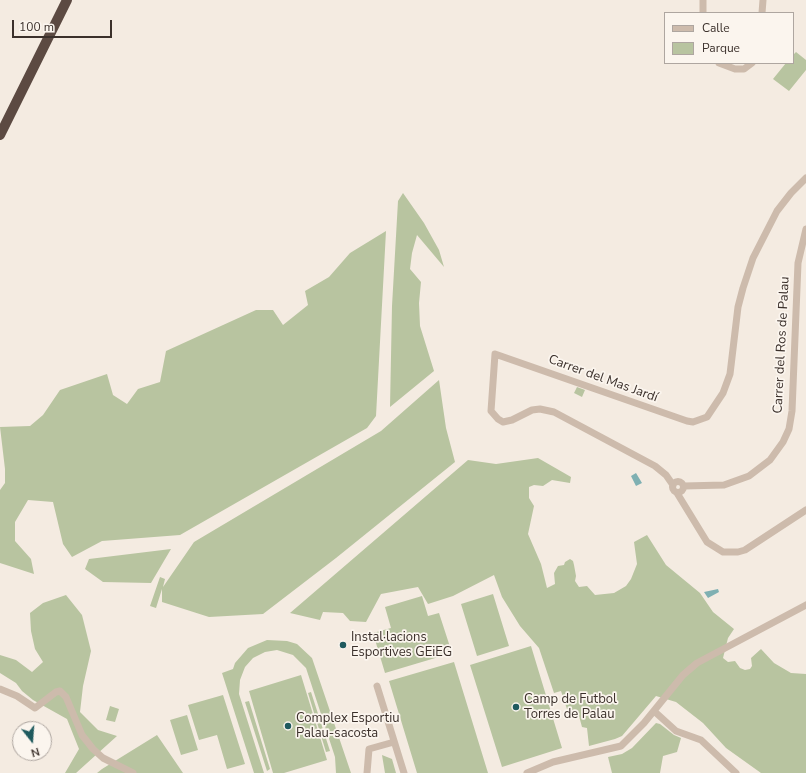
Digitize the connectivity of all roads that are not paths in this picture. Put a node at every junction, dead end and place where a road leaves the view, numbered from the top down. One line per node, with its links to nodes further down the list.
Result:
1 (67, 0): 8 (highway)
2 (703, 0): 4 (street)
3 (763, 0): 5 (street)
4 (703, 12)
5 (762, 12)
6 (722, 64): 7 (street)
7 (751, 64)
8 (0, 136)
9 (806, 178): 11 (street, Carrer del Mas Jardí)
10 (806, 229): 12 (street, Carrer del Ros de Palau)
11 (673, 485): 12 (street); 13 (street)
12 (684, 486): 13 (street)
13 (677, 493): 14 (street)
14 (806, 510)
15 (806, 605): 18 (street)
16 (378, 686): 19 (street)
17 (0, 689): 20 (street)
18 (654, 711): 23 (street); 24 (street)
19 (394, 742): 21 (street); 22 (street)
20 (132, 772)
21 (368, 773)
22 (404, 773)
23 (527, 773)
24 (736, 773)

